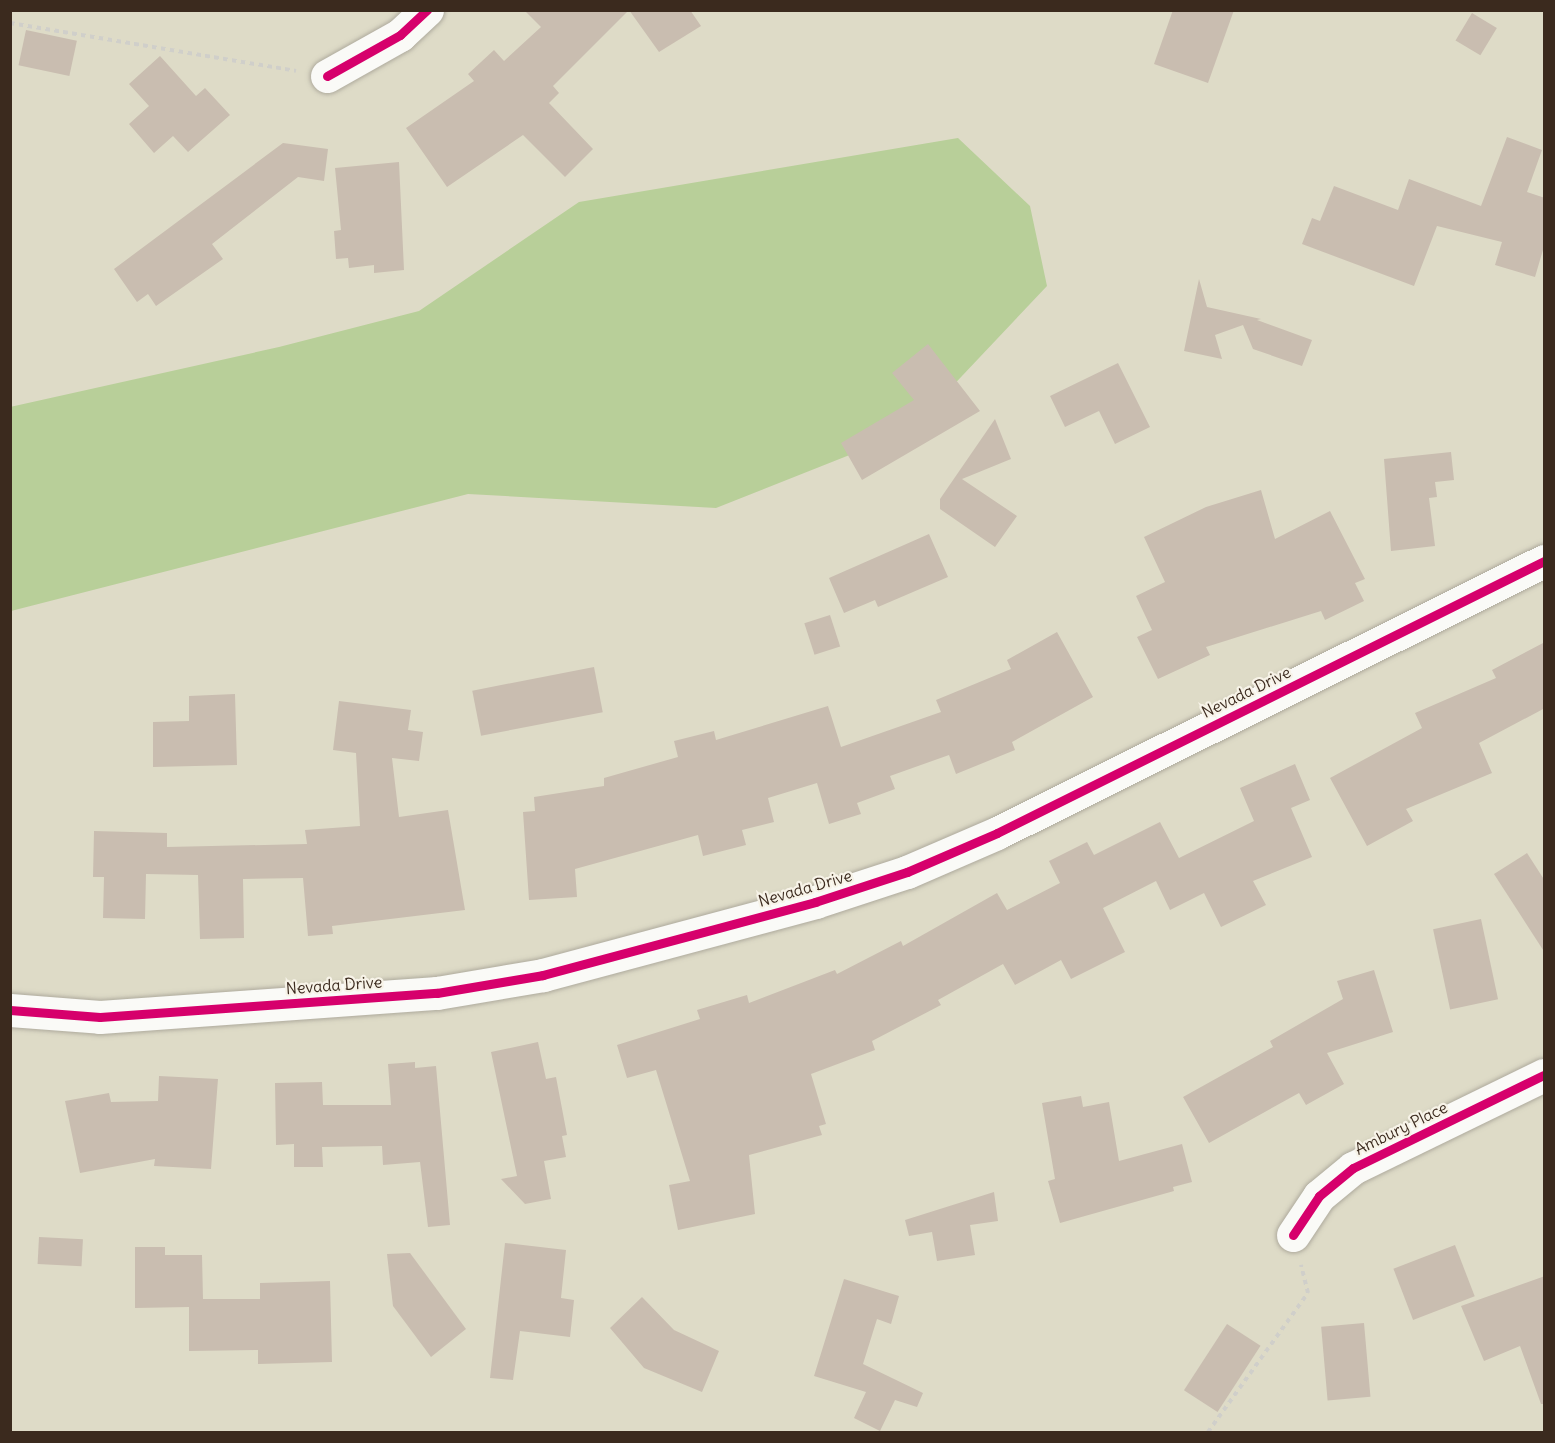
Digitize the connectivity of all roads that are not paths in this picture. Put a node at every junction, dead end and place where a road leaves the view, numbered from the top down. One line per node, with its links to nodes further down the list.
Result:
1 (427, 10): 2 (street)
2 (327, 76)
3 (1545, 561): 4 (street, Nevada Drive)
4 (10, 1010)
5 (1545, 1075): 6 (street, Ambury Place)
6 (1293, 1235)

